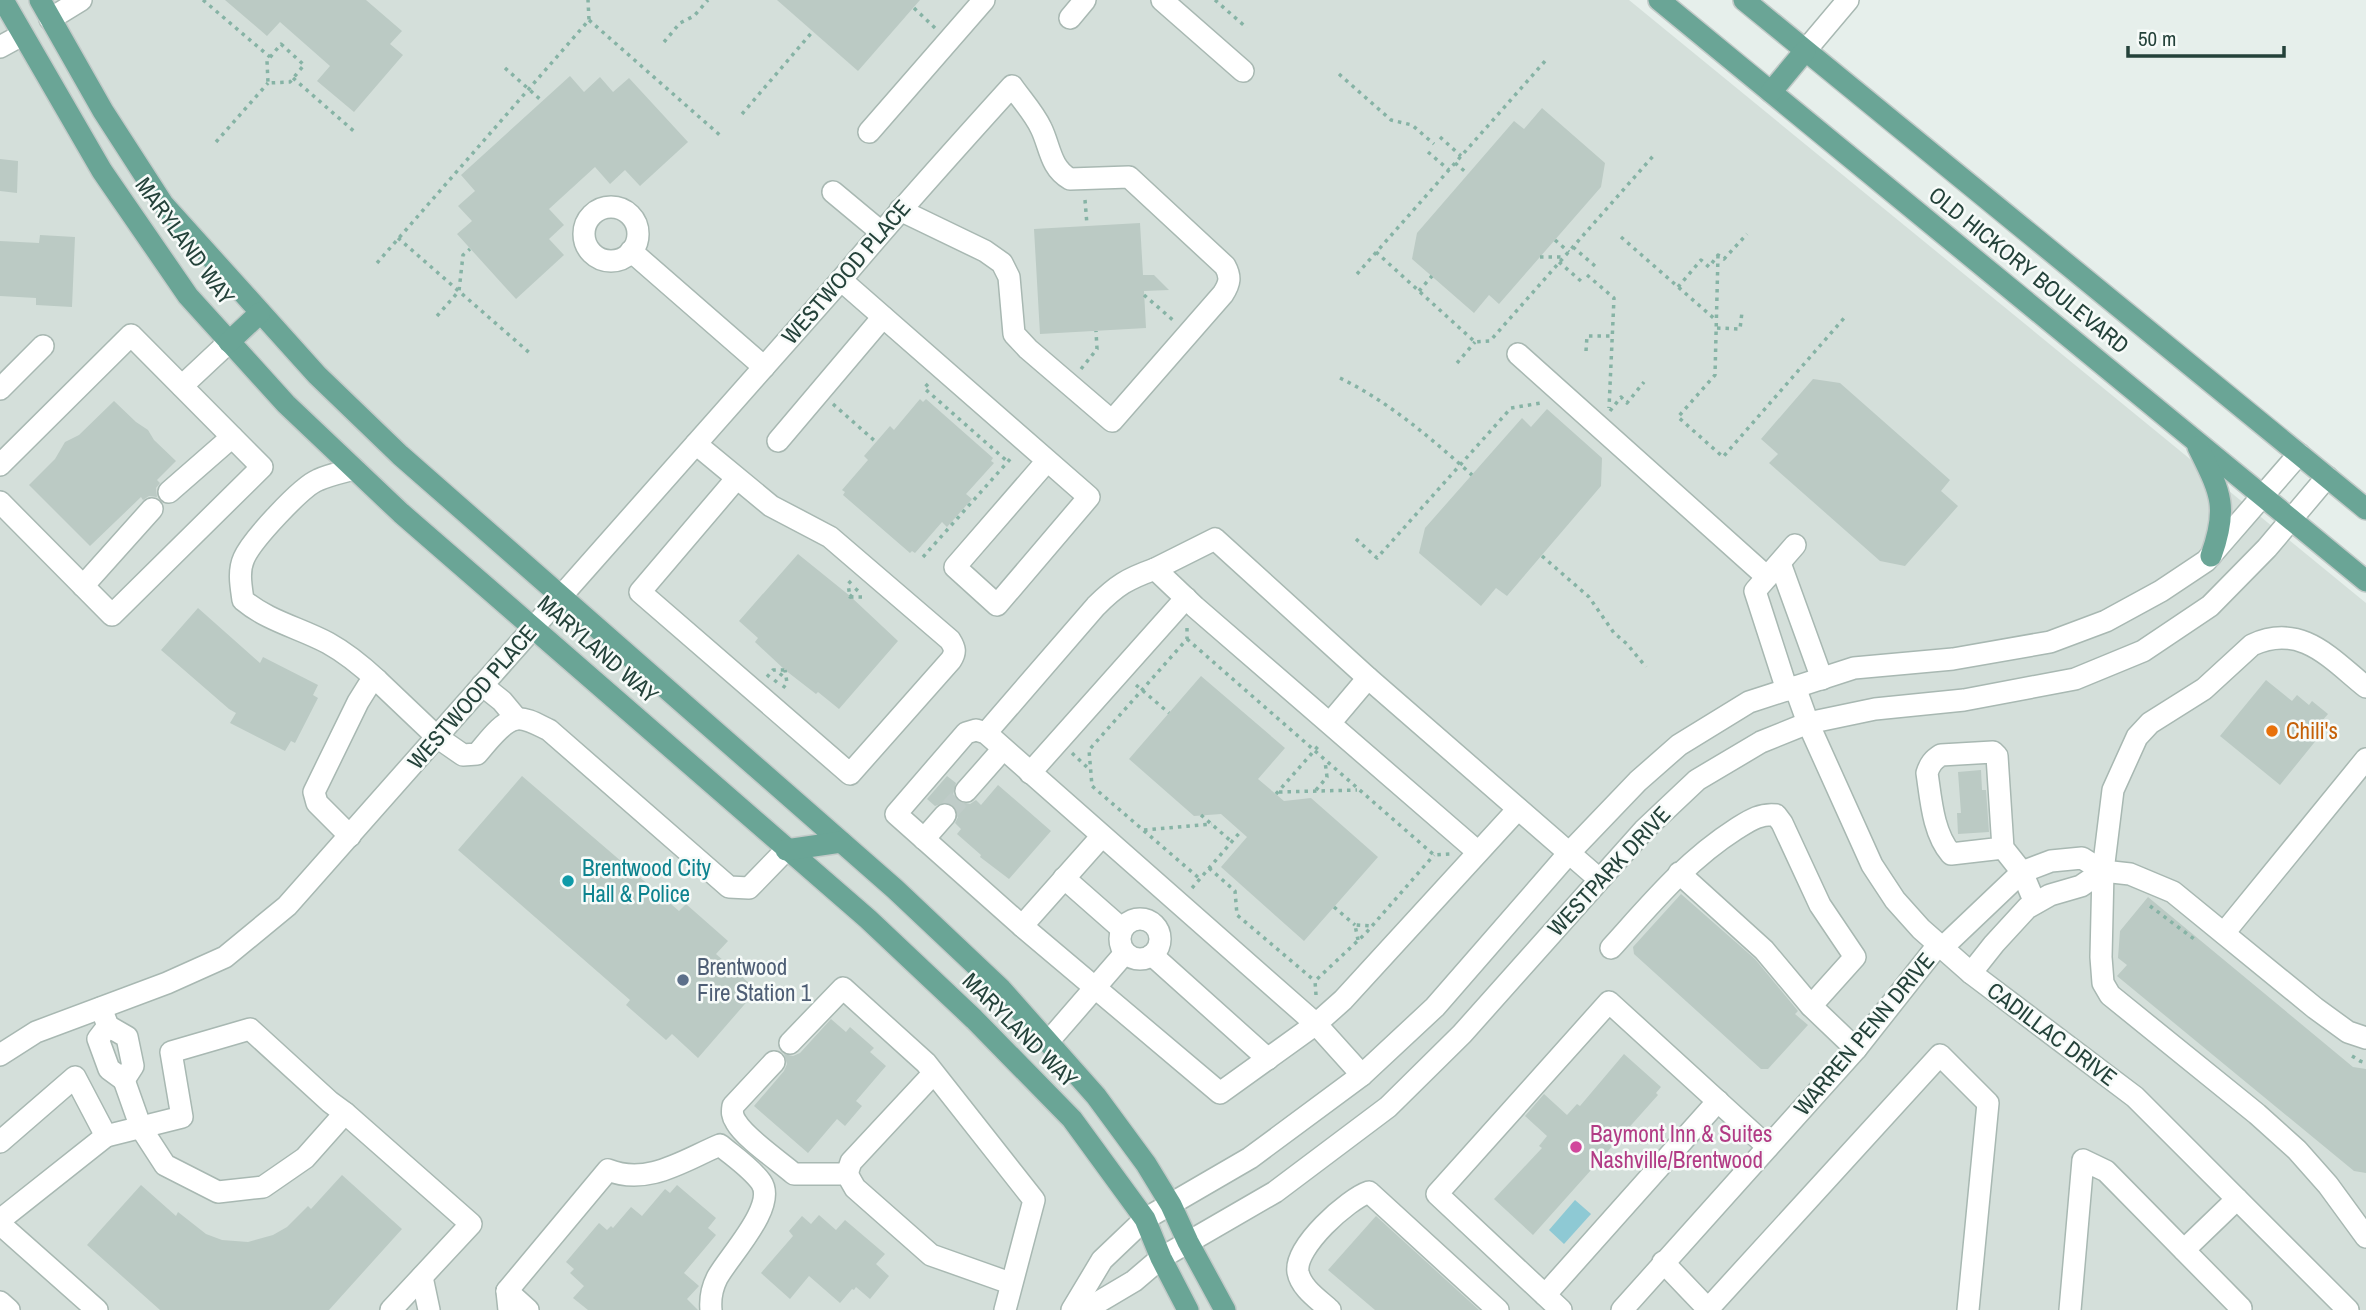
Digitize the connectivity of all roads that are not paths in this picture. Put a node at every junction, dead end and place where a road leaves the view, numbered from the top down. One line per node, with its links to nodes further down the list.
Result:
1 (3, 0): 12 (main road, MARYLAND WAY)
2 (40, 0): 11 (main road, MARYLAND WAY)
3 (81, 0): 11 (street)
4 (984, 0): 17 (street)
5 (1085, 0): 10 (street)
6 (1163, 0): 15 (street)
7 (1659, 0): 16 (main road, OLD HICKORY BOULEVARD)
8 (1744, 0): 14 (main road, OLD HICKORY BOULEVARD)
9 (1848, 0): 14 (street)
10 (1070, 18)
11 (50, 19): 23 (main road, MARYLAND WAY)
12 (22, 35): 13 (street); 25 (main road, MARYLAND WAY)
13 (0, 47)
14 (1805, 51): 16 (main road); 35 (main road, OLD HICKORY BOULEVARD)
15 (1243, 71)
16 (1771, 92): 32 (main road, OLD HICKORY BOULEVARD)
17 (869, 132)
18 (833, 192): 20 (street)
19 (900, 210): 19 (street, WESTWOOD PLACE); 20 (street, WESTWOOD PLACE)
20 (881, 232): 22 (street, WESTWOOD PLACE)
21 (631, 251): 28 (street)
22 (841, 280): 24 (street); 28 (street, WESTWOOD PLACE)
23 (260, 313): 25 (main road); 53 (main road, MARYLAND WAY)
24 (883, 317): 33 (street); 36 (street)
25 (229, 342): 29 (street); 38 (main road, MARYLAND WAY)
26 (43, 346): 30 (street)
27 (1518, 354): 50 (street)
28 (764, 367): 34 (street, WESTWOOD PLACE)
29 (182, 386): 31 (street); 37 (street)
30 (0, 389)
31 (232, 437): 41 (street); 52 (street)
32 (2193, 439): 42 (main road, OLD HICKORY BOULEVARD); 48 (main road)
33 (778, 441)
34 (696, 444): 40 (street); 53 (street, WESTWOOD PLACE)
35 (2299, 454): 39 (main road, OLD HICKORY BOULEVARD); 42 (street, WESTPARK DRIVE)
36 (1047, 461): 36 (street)
37 (0, 465)
38 (354, 469): 55 (main road, MARYLAND WAY); 58 (street)
39 (2327, 477): 45 (main road, OLD HICKORY BOULEVARD); 46 (street, WESTPARK DRIVE)
40 (737, 478): 40 (street)
41 (169, 492)
42 (2264, 497): 46 (main road, OLD HICKORY BOULEVARD); 48 (street, WESTPARK DRIVE)
43 (0, 502): 52 (street)
44 (152, 509): 52 (street)
45 (2366, 509)
46 (2292, 520): 51 (main road, OLD HICKORY BOULEVARD); 63 (street, WESTPARK DRIVE)
47 (1795, 545): 50 (street)
48 (2211, 556): 57 (street, WESTPARK DRIVE)
49 (1156, 569): 54 (street); 56 (street); 65 (street)
50 (1767, 577): 57 (street); 61 (street, CADILLAC DRIVE)
51 (2366, 581)
52 (83, 586)
53 (561, 597): 55 (street, WESTWOOD PLACE); 77 (main road, MARYLAND WAY)
54 (1186, 598): 64 (street); 69 (street)
55 (534, 628): 59 (street, WESTWOOD PLACE); 80 (main road, MARYLAND WAY)
56 (1368, 678): 64 (street); 71 (street)
57 (1822, 679): 61 (street, WESTPARK DRIVE)
58 (377, 680): 66 (street); 74 (street)
59 (482, 685): 62 (street); 66 (street, WESTWOOD PLACE)
60 (2366, 687): 83 (street)
61 (1791, 689): 63 (street, CADILLAC DRIVE); 73 (street, WESTPARK DRIVE)
62 (517, 719): 66 (street); 80 (street)
63 (1808, 723): 78 (street, WESTPARK DRIVE); 94 (street, CADILLAC DRIVE)
64 (1332, 726): 81 (street)
65 (986, 733): 67 (street); 76 (street)
66 (437, 737): 74 (street, WESTWOOD PLACE)
67 (1003, 749): 69 (street); 70 (street)
68 (2366, 760): 93 (street)
69 (1030, 773): 75 (street)
70 (966, 791)
71 (1518, 809): 81 (street); 82 (street)
72 (945, 815): 76 (street)
73 (1600, 820): 78 (street); 82 (street, WESTPARK DRIVE)
74 (350, 836): 101 (street, WESTWOOD PLACE)
75 (1102, 836): 86 (street); 88 (street)
76 (924, 839): 91 (street)
77 (841, 842): 80 (main road); 104 (main road, MARYLAND WAY)
78 (1629, 846): 87 (street, WESTPARK DRIVE)
79 (2003, 848): 79 (street); 85 (street)
80 (786, 850): 121 (main road, MARYLAND WAY)
81 (1478, 852): 102 (street)
82 (1569, 853): 87 (street); 111 (street, WESTPARK DRIVE)
83 (2103, 871): 85 (street); 89 (street); 93 (street); 123 (street)
84 (1679, 873): 95 (street); 100 (street); 100 (street)
85 (2022, 873): 89 (street); 94 (street, WARREN PENN DRIVE)
86 (1064, 878): 91 (street); 92 (street)
87 (1599, 879): 124 (street, WESTPARK DRIVE)
88 (1176, 900): 90 (street); 102 (street)
89 (2035, 903): 98 (street)
90 (1151, 923): 92 (street); 97 (street)
91 (1022, 926): 99 (street)
92 (1122, 929): 96 (street)
93 (2224, 933): 103 (street)
94 (1940, 946): 98 (street, CADILLAC DRIVE); 106 (street, WARREN PENN DRIVE)
95 (1611, 948)
96 (1125, 953): 97 (street); 99 (street)
97 (1152, 955): 108 (street)
98 (1971, 972): 119 (street, CADILLAC DRIVE)
99 (1095, 988): 104 (street); 108 (street)
100 (1811, 1006): 106 (street)
101 (105, 1017): 107 (street, WESTWOOD PLACE); 114 (street)
102 (1317, 1024): 108 (street); 111 (street)
103 (2366, 1038)
104 (1048, 1042): 120 (main road, MARYLAND WAY)
105 (790, 1043): 110 (street)
106 (1856, 1049): 117 (street, WARREN PENN DRIVE)
107 (0, 1055)
108 (1268, 1059)
109 (774, 1062): 118 (street)
110 (933, 1074): 118 (street); 129 (street)
111 (1362, 1075): 120 (street, WESTPARK DRIVE)
112 (1718, 1101): 117 (street); 130 (street); 130 (street)
113 (345, 1113): 114 (street); 114 (street); 128 (street)
114 (141, 1128): 115 (street)
115 (106, 1136): 116 (street); 122 (street)
116 (0, 1142)
117 (1769, 1147): 127 (street, WARREN PENN DRIVE)
118 (846, 1174): 129 (street)
119 (2237, 1199): 125 (street); 152 (street, CADILLAC DRIVE)
120 (1171, 1205): 121 (street, WESTPARK DRIVE); 124 (main road, MARYLAND WAY)
121 (1145, 1219): 126 (main road, MARYLAND WAY); 142 (street, WESTPARK DRIVE)
122 (0, 1222): 136 (street)
123 (2366, 1237)
124 (1188, 1242): 126 (street, WESTPARK DRIVE); 145 (main road, MARYLAND WAY)
125 (2184, 1250): 134 (street); 151 (street)
126 (1161, 1258): 143 (street, WESTPARK DRIVE); 144 (main road, MARYLAND WAY)
127 (1663, 1262): 133 (street); 149 (street, WARREN PENN DRIVE)
128 (422, 1277): 137 (street); 138 (street)
129 (1010, 1283): 141 (street)
130 (1545, 1295): 148 (street)
131 (508, 1301): 139 (street); 140 (street)
132 (0, 1302): 135 (street)
133 (1709, 1309): 150 (street)
134 (2241, 1309)
135 (9, 1310)
136 (97, 1310)
137 (391, 1310)
138 (429, 1310)
139 (528, 1310)
140 (711, 1310)
141 (1005, 1310)
142 (1072, 1310)
143 (1085, 1310)
144 (1188, 1310)
145 (1226, 1310)
146 (1330, 1310): 147 (street)
147 (1498, 1310)
148 (1562, 1310)
149 (1622, 1310)
150 (1968, 1310)
151 (2070, 1310)
152 (2348, 1310)

